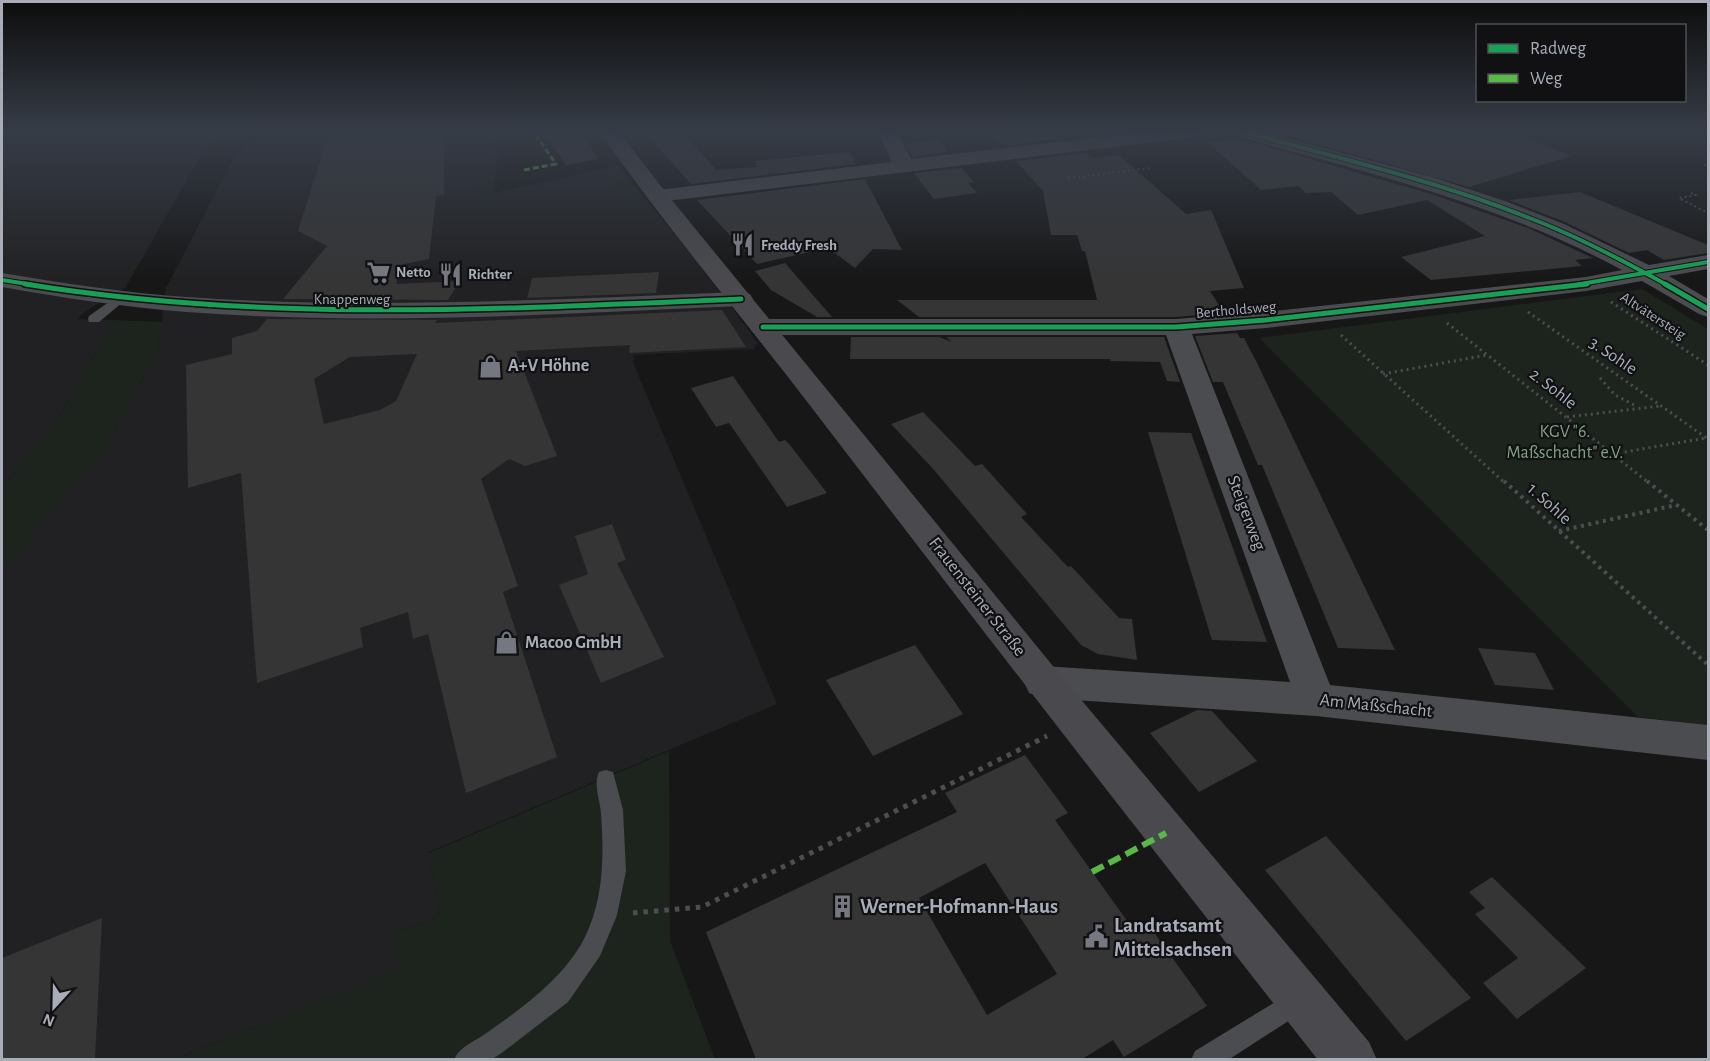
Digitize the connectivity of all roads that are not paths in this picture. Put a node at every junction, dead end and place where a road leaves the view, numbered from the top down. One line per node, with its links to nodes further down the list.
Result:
1 (647, 181): 4 (main road, Frauensteiner Straße)
2 (789, 181): 4 (street)
3 (1420, 181): 6 (street)
4 (658, 196): 9 (main road, Frauensteiner Straße)
5 (1708, 262): 6 (street, Bertholdsweg)
6 (1642, 272): 10 (street); 13 (street, Bertholdsweg)
7 (2, 280): 8 (street, Knappenweg)
8 (119, 299): 9 (street, Knappenweg); 11 (lane)
9 (741, 299): 12 (main road, Frauensteiner Straße)
10 (1708, 309)
11 (94, 319)
12 (762, 327): 13 (street, Bertholdsweg); 14 (main road, Frauensteiner Straße)
13 (1176, 327): 15 (street, Steigerweg)
14 (1043, 682): 15 (street, Am Maßschacht); 18 (main road, Frauensteiner Straße)
15 (1316, 700): 16 (street, Am Maßschacht)
16 (1708, 743)
17 (606, 779): 19 (lane)
18 (1301, 998): 20 (lane); 21 (main road, Frauensteiner Straße)
19 (467, 1059)
20 (1204, 1059)
21 (1351, 1059)

